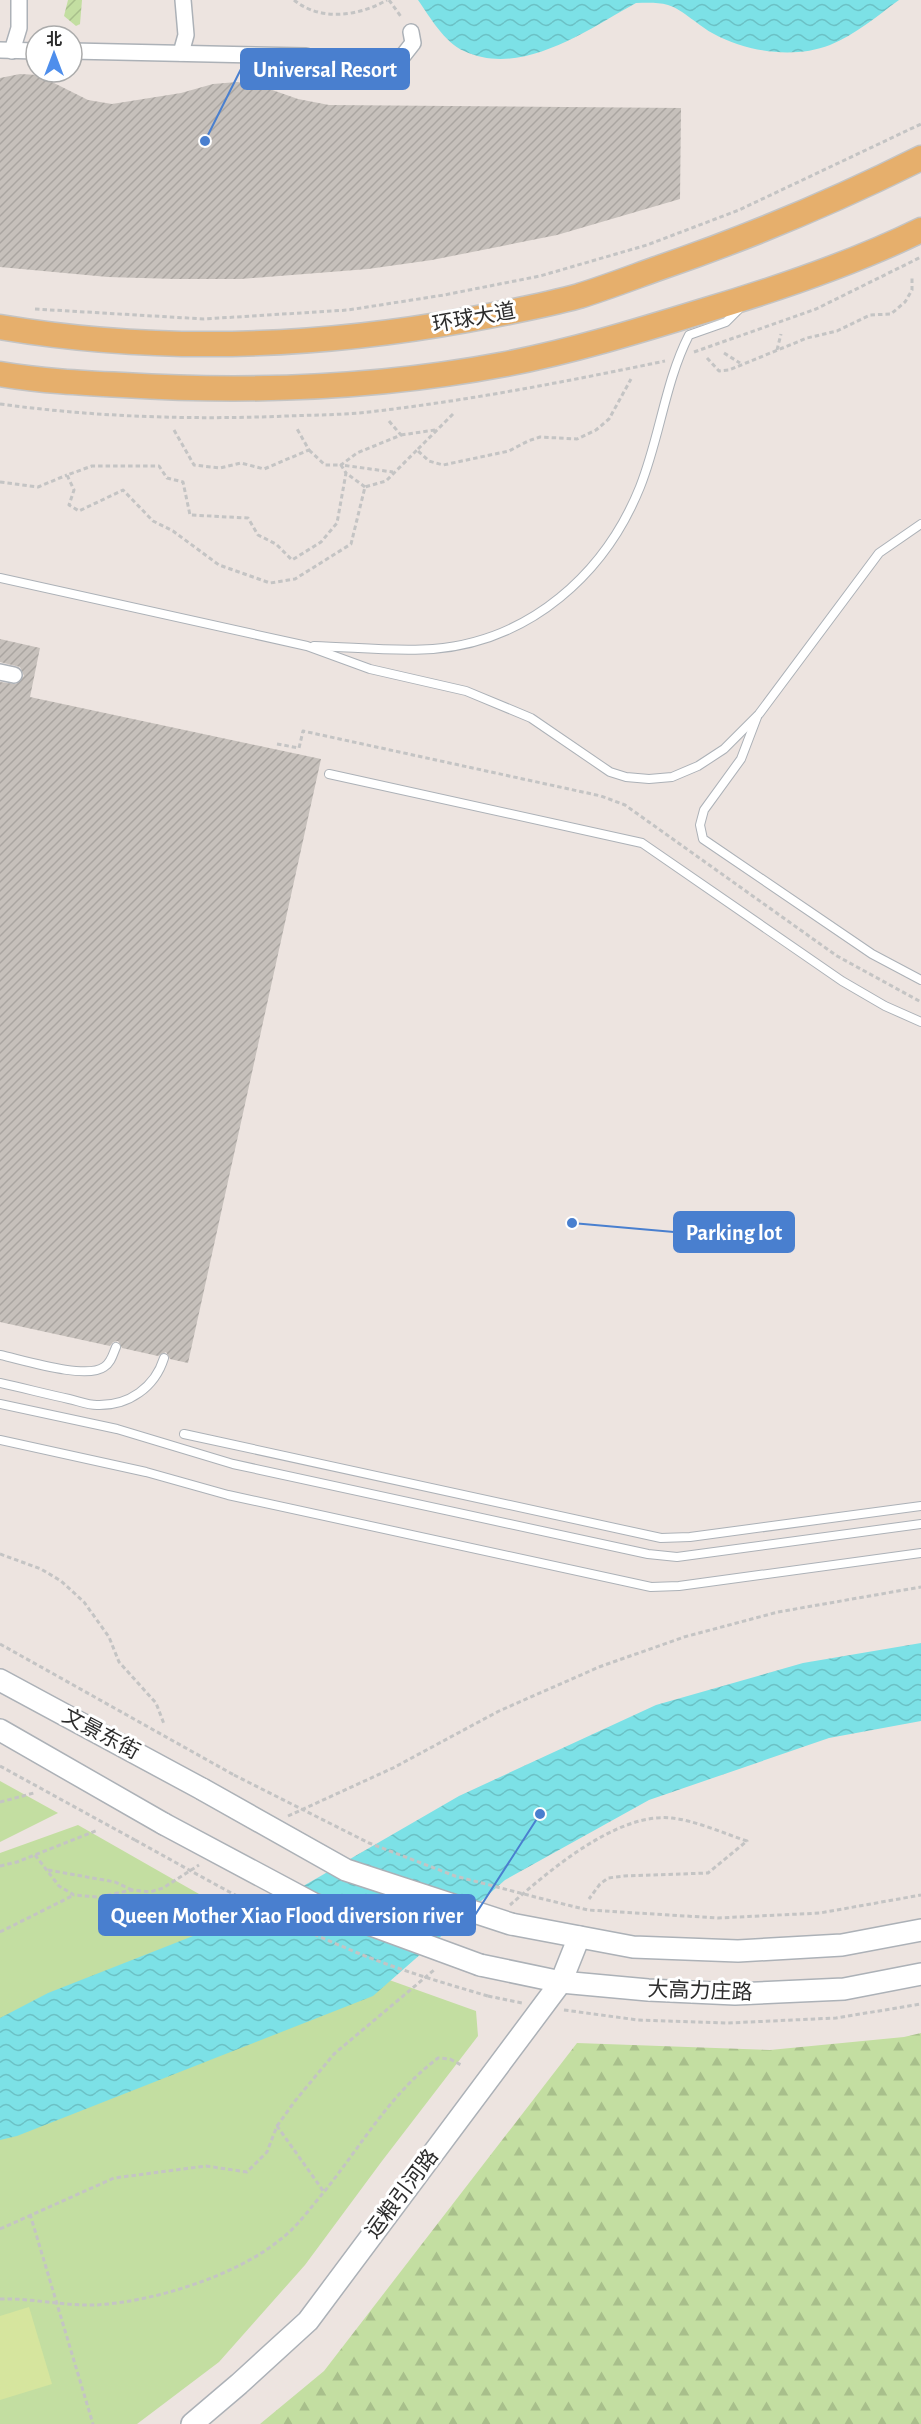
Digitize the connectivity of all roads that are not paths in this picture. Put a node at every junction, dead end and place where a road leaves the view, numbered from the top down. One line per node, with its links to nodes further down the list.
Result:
1 (19, 0): 4 (street)
2 (183, 0): 7 (street)
3 (411, 32): 7 (street)
4 (6, 50): 5 (street)
5 (24, 51)
6 (84, 51): 7 (street)
7 (182, 53)
8 (921, 158): 11 (main road, 环球大道)
9 (921, 230): 10 (main road)
10 (752, 296): 12 (main road); 15 (lane)
11 (0, 327)
12 (0, 374)
13 (921, 524): 16 (lane)
14 (0, 578): 15 (lane)
15 (307, 646): 16 (lane)
16 (759, 714): 18 (lane)
17 (329, 774): 19 (lane)
18 (921, 980)
19 (921, 1022)
20 (116, 1347): 21 (lane)
21 (0, 1355)
22 (164, 1358): 23 (lane)
23 (0, 1383)
24 (0, 1404): 28 (lane)
25 (184, 1434): 27 (lane)
26 (0, 1440): 29 (lane)
27 (921, 1506)
28 (921, 1524)
29 (921, 1553)
30 (0, 1680): 32 (main road, 文景东街, bridge)
31 (0, 1730): 36 (main road, 大高力庄路, bridge)
32 (511, 1924): 34 (main road, 大高力庄路)
33 (921, 1930): 34 (main road, 大高力庄路)
34 (579, 1937): 36 (main road, 运粮引河路)
35 (921, 1974): 36 (main road, 大高力庄路)
36 (561, 1982): 37 (main road, 运粮引河路)
37 (192, 2424)

